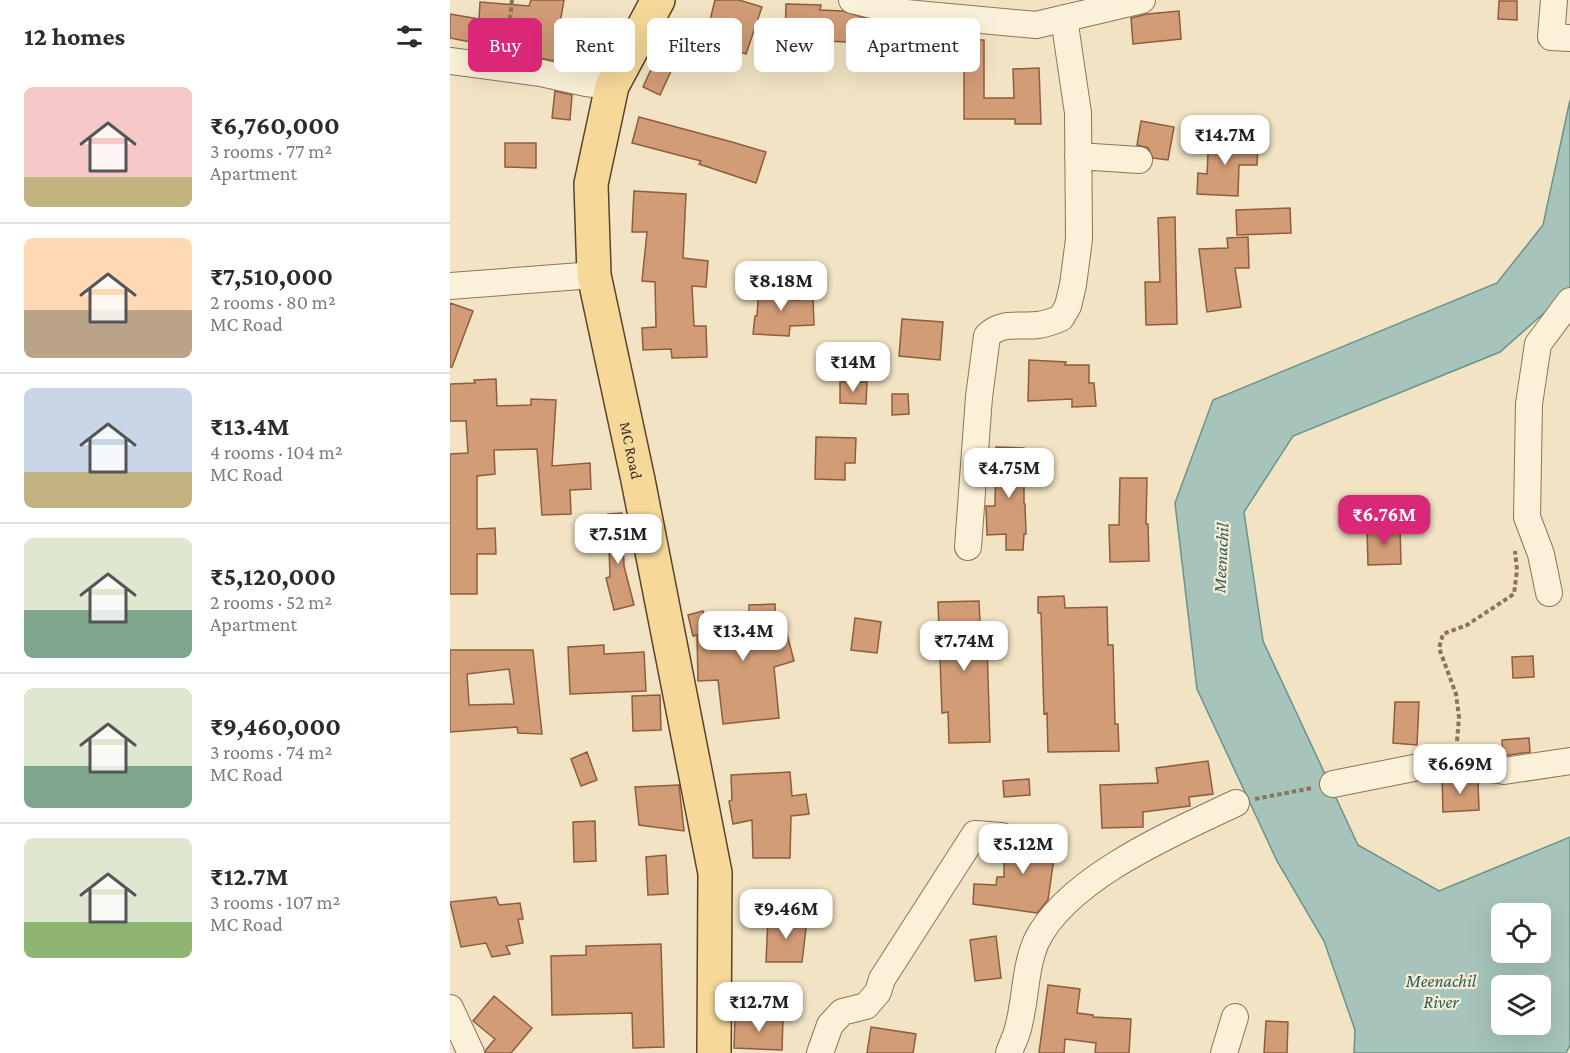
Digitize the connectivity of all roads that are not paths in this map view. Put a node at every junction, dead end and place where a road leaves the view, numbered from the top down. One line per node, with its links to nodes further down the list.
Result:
1 (658, 0): 8 (main road, MC Road)
2 (852, 0): 5 (street)
3 (1142, 0): 5 (street)
4 (1554, 0): 6 (street)
5 (1064, 18): 9 (street)
6 (1569, 38)
7 (450, 61): 8 (street)
8 (612, 86): 11 (main road, MC Road)
9 (1078, 156): 10 (street); 14 (street)
10 (1139, 160)
11 (594, 275): 12 (street); 23 (main road, MC Road)
12 (450, 286)
13 (1570, 301): 15 (street)
14 (968, 547)
15 (1549, 593)
16 (1570, 761): 17 (street)
17 (1333, 784)
18 (1236, 802): 25 (street)
19 (1002, 836): 24 (street)
20 (450, 1008): 22 (street)
21 (1235, 1017): 26 (street)
22 (471, 1053)
23 (714, 1053)
24 (820, 1053)
25 (1009, 1053)
26 (1224, 1053)

